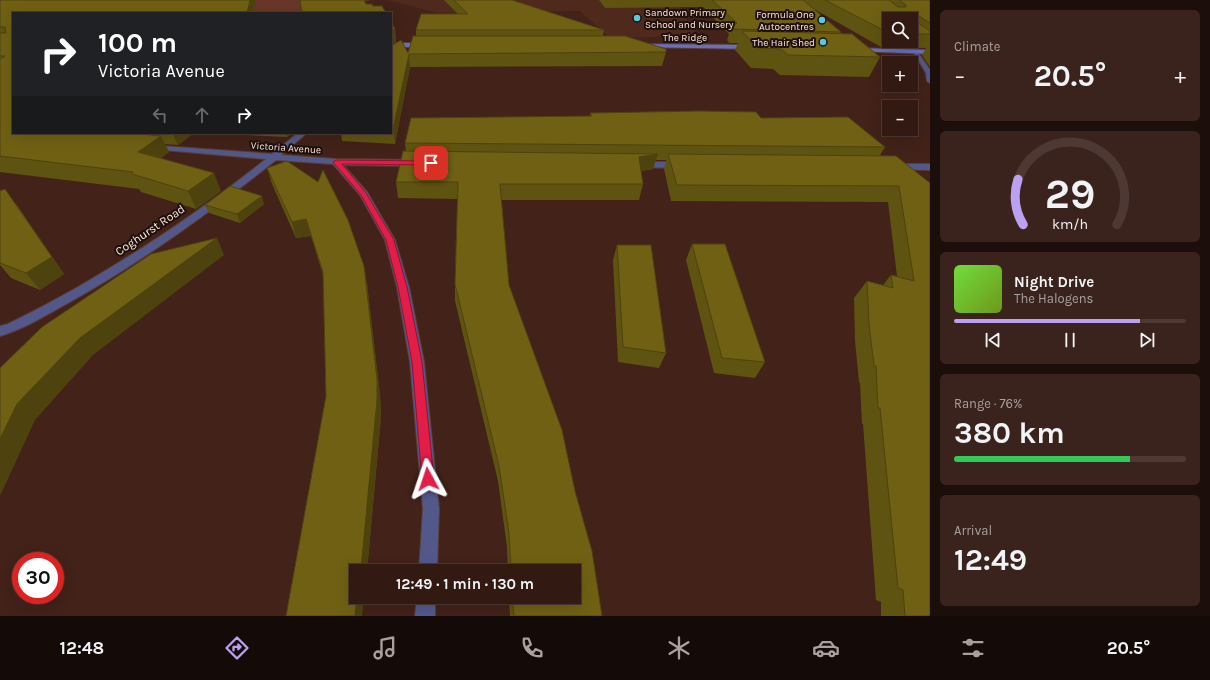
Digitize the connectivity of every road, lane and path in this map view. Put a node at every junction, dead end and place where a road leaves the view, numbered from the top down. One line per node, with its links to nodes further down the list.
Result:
1 (392, 45): 2 (main road)
2 (406, 46): 3 (main road); 9 (street)
3 (430, 46)
4 (636, 46): 5 (main road, The Ridge)
5 (759, 47)
6 (852, 50): 7 (main road)
7 (915, 52): 8 (main road); 10 (street)
8 (930, 52)
9 (396, 54)
10 (930, 82)
11 (302, 134): 13 (street, Coghurst Road)
12 (142, 147): 13 (street, Victoria Avenue)
13 (274, 158): 14 (street, Victoria Avenue); 20 (street, Coghurst Road)
14 (336, 162): 15 (street, Victoria Avenue); 21 (street)
15 (423, 163)
16 (627, 165): 17 (street)
17 (690, 165)
18 (884, 167): 19 (street)
19 (930, 167)
20 (0, 330)
21 (428, 564)
22 (426, 604): 23 (street)
23 (425, 616)

